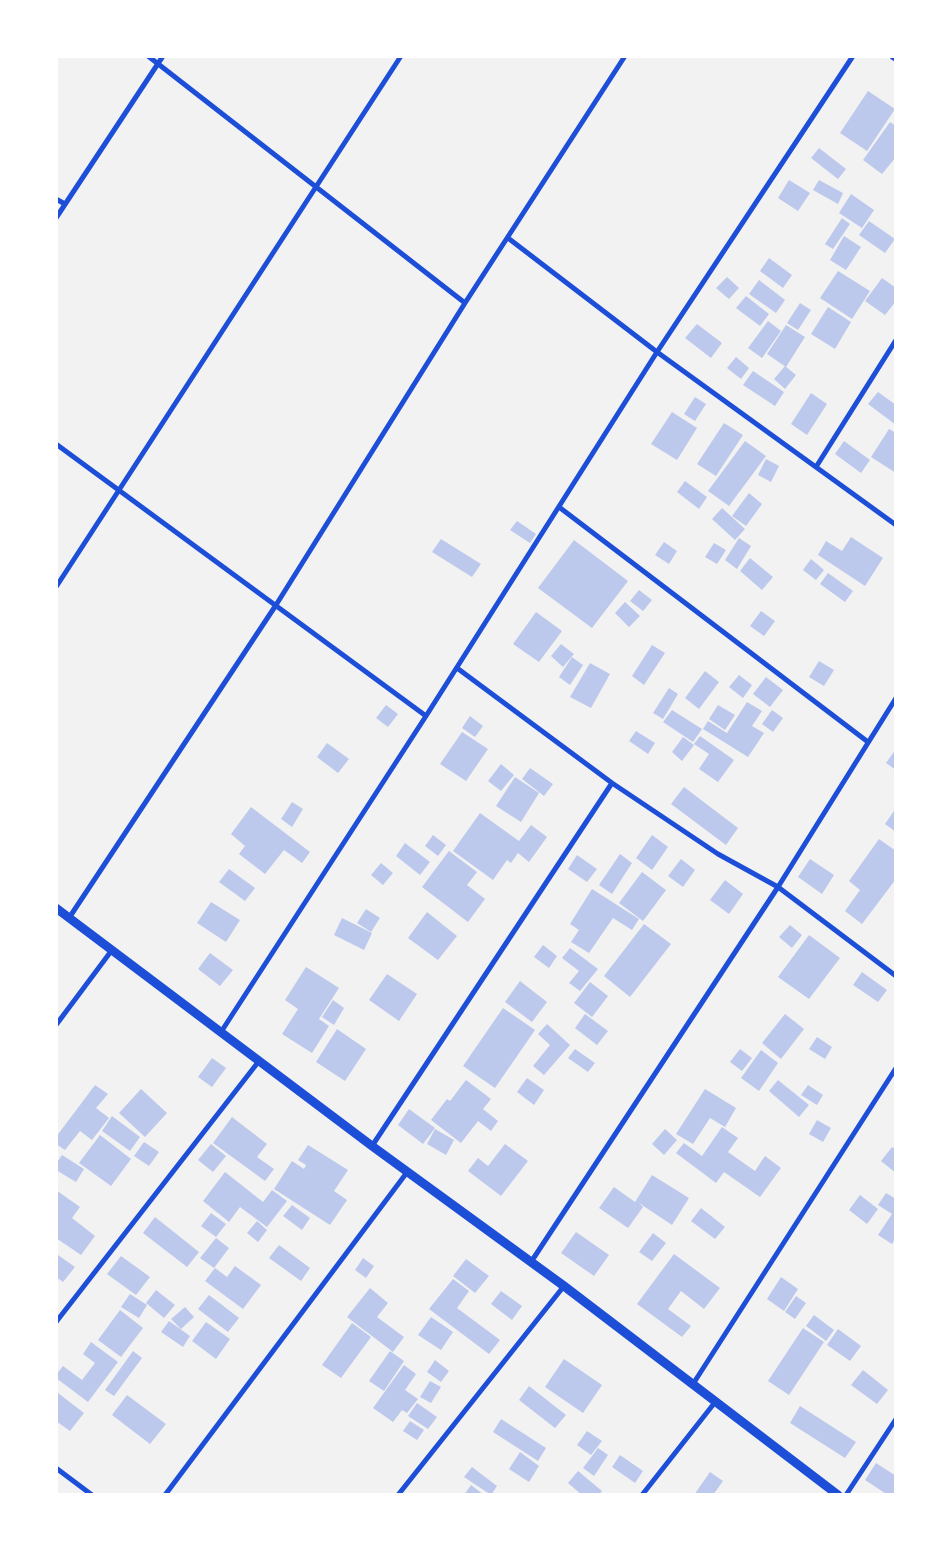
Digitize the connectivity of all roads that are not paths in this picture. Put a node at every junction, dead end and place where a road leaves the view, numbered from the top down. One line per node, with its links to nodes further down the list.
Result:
1 (148, 56): 6 (street)
2 (163, 56): 6 (street)
3 (401, 56): 7 (street)
4 (625, 56): 11 (street)
5 (854, 56): 14 (street)
6 (159, 64): 7 (street); 9 (street)
7 (317, 186): 12 (street); 17 (street)
8 (56, 199): 9 (street)
9 (65, 204): 10 (street)
10 (56, 218)
11 (508, 238): 12 (street); 14 (street)
12 (465, 303): 21 (street)
13 (896, 340): 16 (street)
14 (657, 352): 16 (street); 18 (street)
15 (56, 444): 17 (street)
16 (816, 467): 19 (street)
17 (119, 490): 20 (street); 21 (street)
18 (558, 506): 22 (street); 25 (street)
19 (896, 525)
20 (56, 587)
21 (276, 605): 24 (street); 29 (street)
22 (457, 668): 24 (street); 26 (street)
23 (896, 698): 25 (street)
24 (426, 716): 33 (street)
25 (868, 742): 27 (street)
26 (612, 783): 27 (street); 36 (street)
27 (778, 888): 31 (street); 38 (street)
28 (56, 908): 29 (street)
29 (69, 918): 30 (street)
30 (112, 950): 32 (street); 33 (street)
31 (896, 976)
32 (56, 1024)
33 (220, 1032): 34 (street)
34 (259, 1061): 36 (street); 40 (street)
35 (896, 1068): 41 (street)
36 (372, 1146): 37 (street)
37 (408, 1171): 38 (street); 46 (street)
38 (531, 1262): 39 (street)
39 (564, 1286): 41 (street); 47 (street)
40 (56, 1322)
41 (693, 1384): 42 (street)
42 (716, 1401): 48 (street); 49 (street)
43 (896, 1419): 50 (street)
44 (56, 1468): 45 (street)
45 (92, 1495)
46 (165, 1495)
47 (398, 1495)
48 (642, 1495)
49 (838, 1495)
50 (846, 1495)

